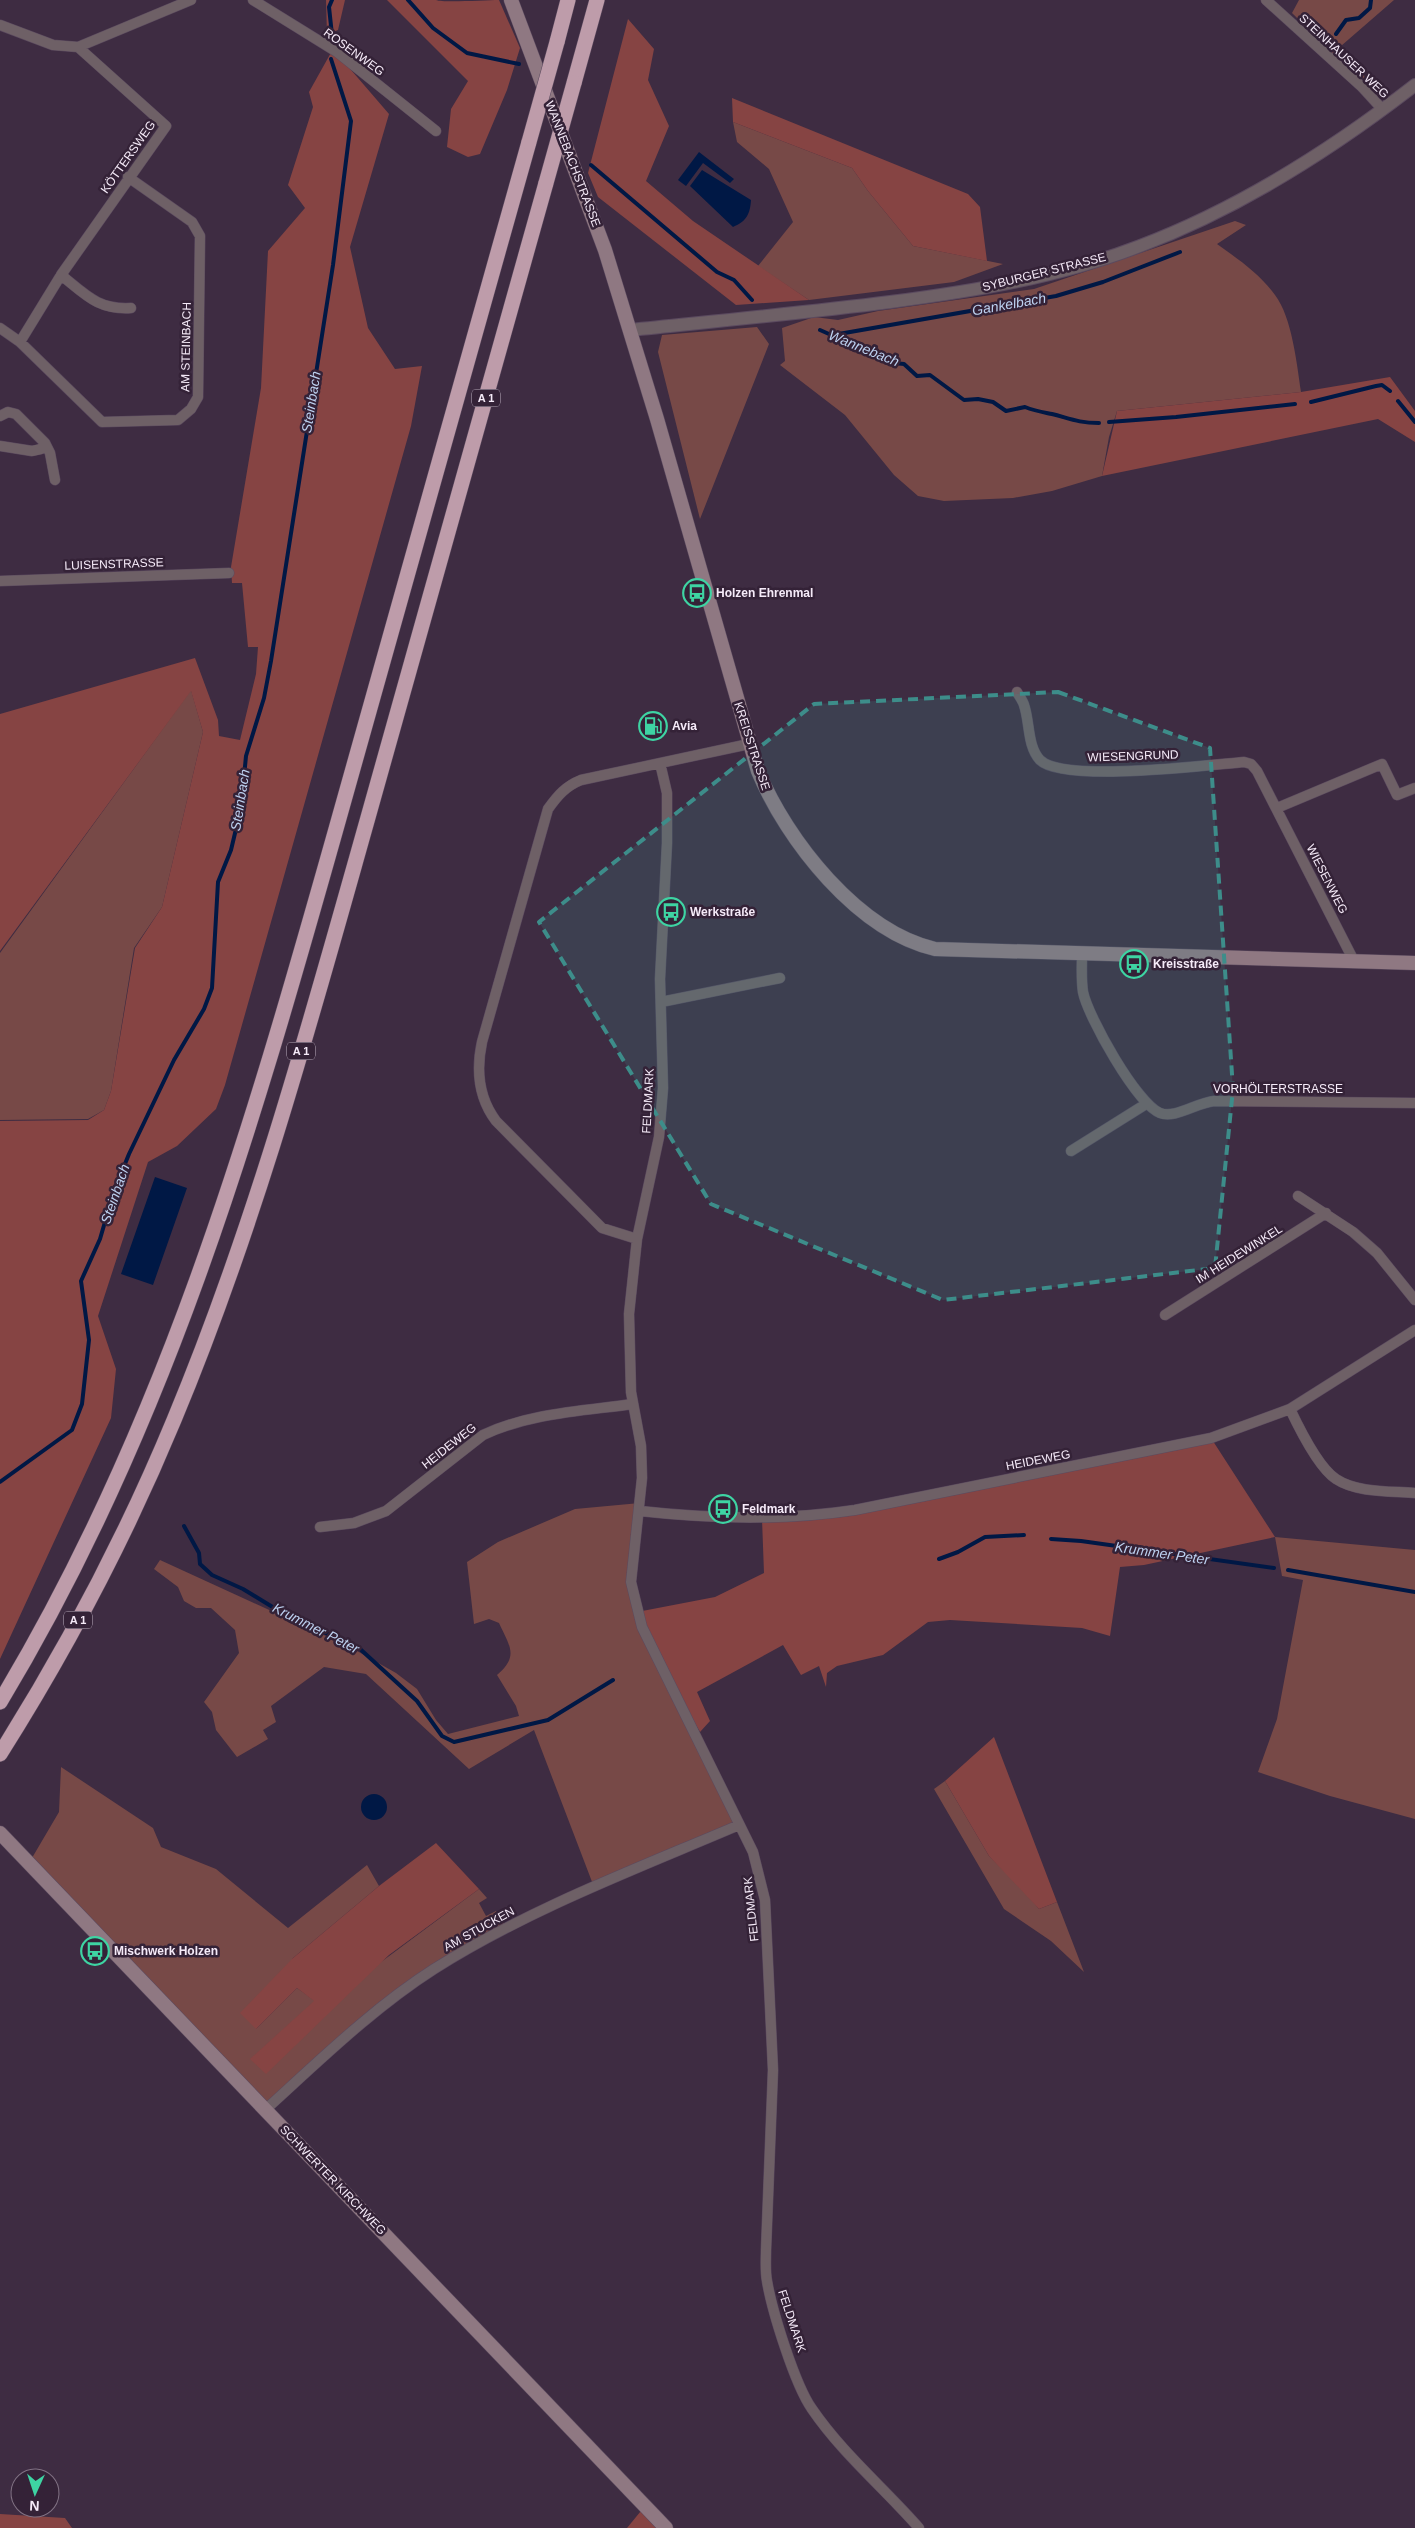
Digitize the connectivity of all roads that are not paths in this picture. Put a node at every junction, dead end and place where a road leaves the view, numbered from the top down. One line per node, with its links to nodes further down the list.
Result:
1 (191, 0): 8 (street)
2 (253, 0): 11 (street, ROSENWEG)
3 (511, 0): 16 (main road, WANNEBACHSTRASSE)
4 (568, 0): 48 (highway, A 1, bridge)
5 (598, 0): 49 (highway, A 1, bridge)
6 (1266, 0): 10 (street, STEINHAUSER WEG)
7 (0, 25): 8 (street)
8 (78, 47): 12 (street, KÖTTERSWEG)
9 (1415, 86): 10 (street, SYBURGER STRASSE)
10 (1383, 110): 16 (street, SYBURGER STRASSE)
11 (436, 131)
12 (128, 178): 13 (street, KÖTTERSWEG); 17 (street, AM STEINBACH)
13 (61, 275): 14 (street); 17 (street, KÖTTERSWEG)
14 (131, 308)
15 (0, 328): 17 (street, AM STEINBACH)
16 (630, 330): 25 (main road, KREISSTRASSE)
17 (20, 342)
18 (0, 416): 19 (street)
19 (45, 443): 20 (street); 21 (street)
20 (0, 446)
21 (55, 480)
22 (229, 573): 23 (street, LUISENSTRASSE)
23 (0, 580)
24 (1017, 692): 28 (street, WIESENGRUND)
25 (749, 744): 26 (street); 29 (main road, KREISSTRASSE)
26 (660, 763): 33 (street, FELDMARK); 39 (street)
27 (1415, 788): 28 (street)
28 (1277, 808): 30 (street, WIESENWEG)
29 (1082, 953): 30 (main road, KREISSTRASSE); 35 (street)
30 (1354, 961): 31 (main road, KREISSTRASSE)
31 (1415, 962)
32 (780, 978): 33 (street)
33 (661, 1002): 39 (street, FELDMARK)
34 (1415, 1103): 35 (street, VORHÖLTERSTRASSE)
35 (1146, 1104): 36 (street)
36 (1070, 1151)
37 (1298, 1196): 38 (street)
38 (1326, 1213): 40 (street); 41 (street, IM HEIDEWINKEL)
39 (637, 1239): 43 (street, FELDMARK)
40 (1415, 1300)
41 (1165, 1315)
42 (1415, 1330): 44 (street, HEIDEWEG)
43 (633, 1404): 46 (street, FELDMARK); 47 (street, HEIDEWEG)
44 (1290, 1409): 45 (street); 46 (street, HEIDEWEG)
45 (1415, 1493)
46 (640, 1511): 50 (street, FELDMARK)
47 (320, 1527)
48 (0, 1702)
49 (0, 1754)
50 (739, 1824): 52 (street, AM STUCKEN); 54 (street, FELDMARK)
51 (0, 1833): 52 (main road, SCHWERTER KIRCHWEG)
52 (265, 2110): 53 (main road, SCHWERTER KIRCHWEG)
53 (666, 2528)
54 (919, 2528)

